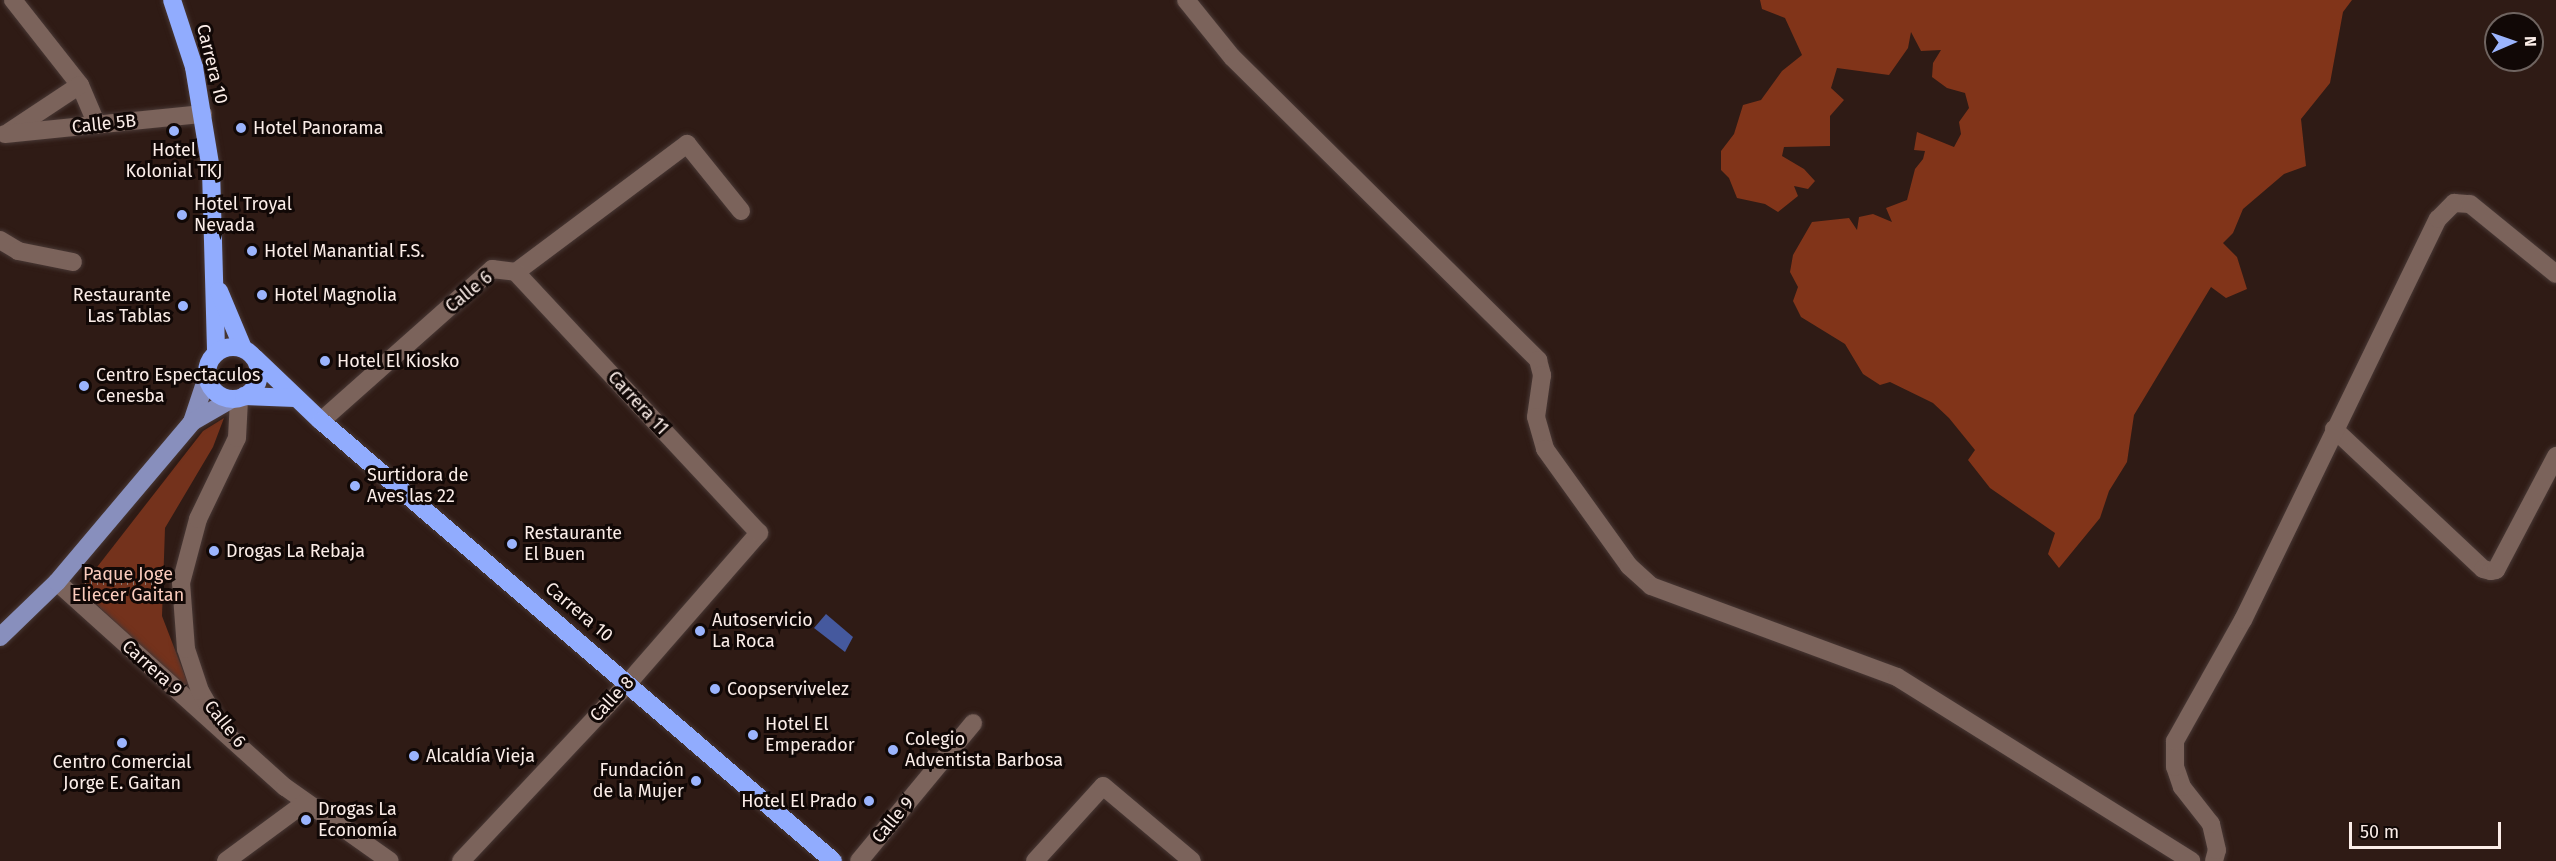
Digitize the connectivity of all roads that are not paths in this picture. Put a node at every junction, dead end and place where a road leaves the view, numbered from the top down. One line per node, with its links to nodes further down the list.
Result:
1 (14, 0): 4 (street)
2 (172, 0): 5 (highway, Carrera 10)
3 (1186, 0): 37 (street)
4 (80, 85): 6 (street); 7 (street, Calle 5B)
5 (203, 114): 6 (street, Calle 5B); 13 (highway, Carrera 10)
6 (97, 125): 7 (street, Calle 5B)
7 (3, 136)
8 (741, 211): 11 (street, Calle 6)
9 (0, 240): 10 (street)
10 (73, 262)
11 (516, 272): 19 (street, Calle 6); 23 (street, Carrera 11)
12 (2556, 274): 21 (street)
13 (216, 284): 14 (highway, Carrera 10); 15 (highway, Carrera 10)
14 (216, 352): 15 (highway); 16 (highway)
15 (249, 353): 17 (highway); 18 (highway, Carrera 10)
16 (207, 377): 17 (highway); 20 (main road)
17 (239, 398): 18 (highway); 20 (main road); 28 (street, Calle 6)
18 (295, 398): 19 (highway, Carrera 10)
19 (321, 421): 26 (highway, Carrera 10)
20 (192, 422): 24 (main road)
21 (2334, 429): 22 (street); 38 (street)
22 (2556, 456)
23 (759, 533): 26 (street, Calle 8)
24 (57, 582): 25 (main road); 28 (street, Carrera 9)
25 (0, 637)
26 (629, 682): 32 (street, Calle 8); 33 (highway, Carrera 10)
27 (973, 723): 34 (street, Calle 9)
28 (266, 770): 29 (street, Carrera 9)
29 (306, 802): 30 (street); 31 (street, Carrera 9)
30 (226, 861)
31 (390, 861)
32 (461, 861)
33 (833, 861)
34 (859, 861)
35 (1035, 861): 36 (street)
36 (1192, 861)
37 (2191, 861)
38 (2214, 861)

